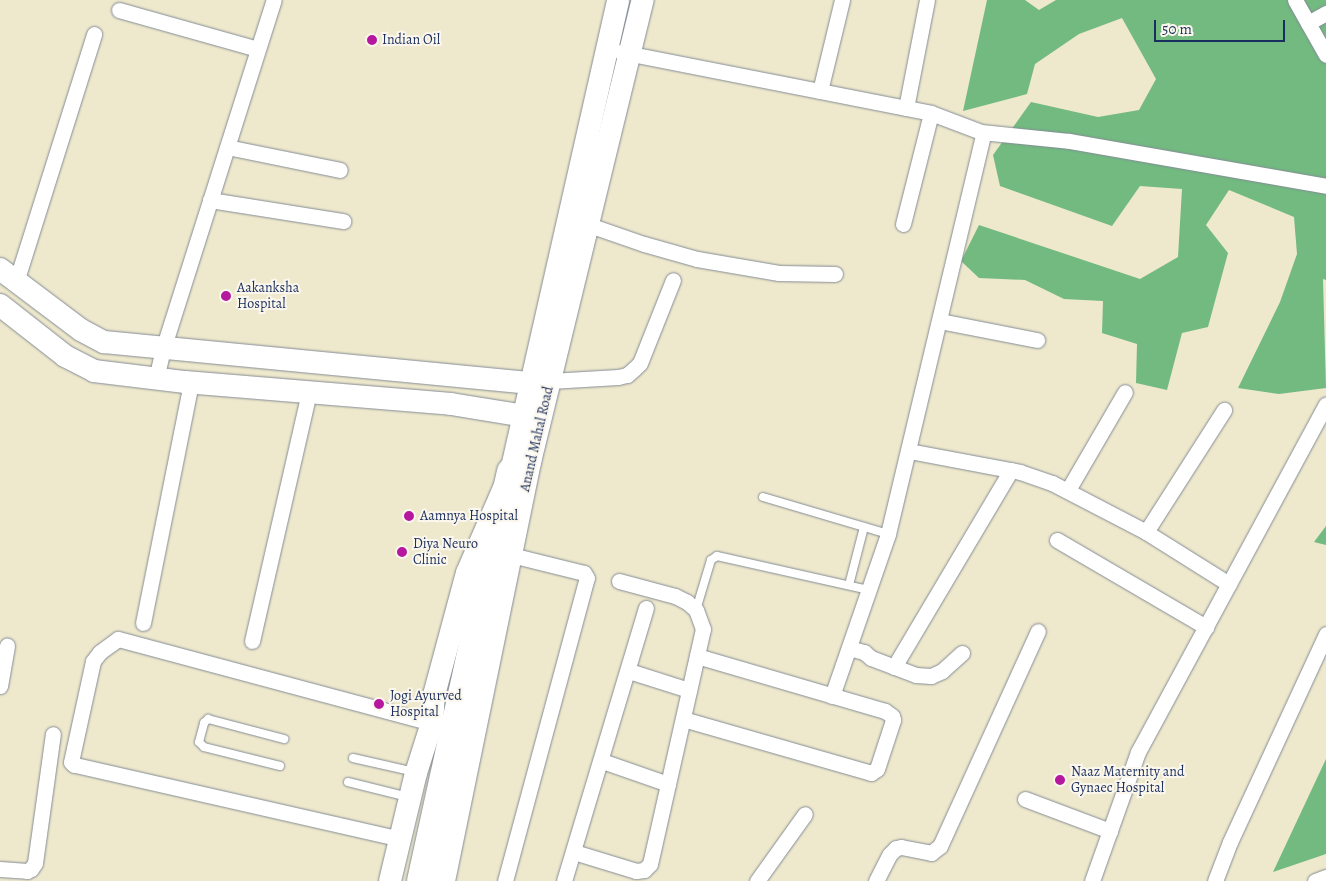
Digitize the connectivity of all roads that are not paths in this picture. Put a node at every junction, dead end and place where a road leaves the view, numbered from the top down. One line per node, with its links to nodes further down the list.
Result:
1 (274, 0): 11 (street)
2 (618, 0): 12 (main road, Anand Mahal Road)
3 (643, 0): 13 (main road, Anand Mahal Road)
4 (842, 0): 15 (street)
5 (927, 0): 16 (street)
6 (1295, 0): 9 (street)
7 (119, 10): 11 (street)
8 (1326, 13): 9 (street)
9 (1308, 23): 14 (street)
10 (94, 34): 27 (street)
11 (258, 49): 19 (street)
12 (608, 49): 13 (street); 35 (main road, Anand Mahal Road)
13 (631, 54): 15 (street); 25 (main road, Anand Mahal Road)
14 (1326, 55)
15 (820, 91): 16 (street)
16 (906, 108): 17 (street)
17 (931, 113): 18 (street); 24 (street)
18 (981, 132): 21 (street); 30 (street)
19 (227, 147): 20 (street); 22 (street)
20 (340, 170)
21 (1326, 186)
22 (210, 200): 23 (street); 32 (street)
23 (343, 221)
24 (903, 224)
25 (589, 225): 26 (street); 35 (main road, Anand Mahal Road)
26 (835, 274)
27 (8, 276): 32 (main road)
28 (673, 280): 35 (street)
29 (0, 305): 33 (main road)
30 (940, 320): 31 (street); 41 (street)
31 (1037, 340)
32 (163, 349): 33 (street); 35 (main road)
33 (156, 379): 34 (main road)
34 (191, 382): 37 (main road); 57 (street)
35 (537, 386): 40 (main road, Anand Mahal Road); 50 (main road, Anand Mahal Road)
36 (1125, 392): 44 (street)
37 (309, 393): 40 (main road); 61 (street)
38 (1326, 405): 52 (street)
39 (1224, 410): 47 (street)
40 (524, 416): 43 (main road, Anand Mahal Road)
41 (909, 451): 42 (street); 48 (street)
42 (1011, 470): 44 (street); 66 (street)
43 (511, 472): 50 (highway); 72 (main road, Anand Mahal Road)
44 (1068, 490): 47 (street)
45 (763, 497): 46 (lane)
46 (864, 527): 48 (lane); 53 (lane)
47 (1146, 532): 52 (street)
48 (888, 534): 54 (street)
49 (1057, 540): 58 (street)
50 (501, 552): 91 (highway); 92 (main road, Anand Mahal Road); 93 (street)
51 (620, 581): 56 (street)
52 (1229, 584): 58 (street)
53 (848, 585): 54 (lane); 56 (lane)
54 (869, 590): 63 (street)
55 (646, 608): 67 (street)
56 (696, 610): 65 (street)
57 (143, 623)
58 (1206, 627): 84 (street)
59 (1038, 631): 96 (street)
60 (1326, 634): 98 (street)
61 (252, 641)
62 (7, 646): 68 (street)
63 (848, 648): 66 (street); 70 (street)
64 (962, 652): 66 (street)
65 (697, 656): 69 (street); 70 (street)
66 (894, 667)
67 (629, 671): 69 (street); 76 (street)
68 (0, 684)
69 (690, 690): 71 (street)
70 (832, 696): 71 (street)
71 (683, 719): 80 (street)
72 (432, 723): 78 (main road, Anand Mahal Road); 85 (street)
73 (53, 734): 87 (street)
74 (284, 739): 77 (lane)
75 (353, 758): 78 (lane)
76 (602, 762): 80 (street); 86 (street)
77 (280, 766)
78 (416, 773): 81 (main road, Anand Mahal Road)
79 (348, 782): 81 (lane)
80 (668, 784): 88 (street)
81 (410, 797): 85 (main road, Anand Mahal Road)
82 (1025, 799): 84 (street)
83 (805, 814): 95 (street)
84 (1110, 831): 97 (street)
85 (401, 839): 90 (main road, Anand Mahal Road)
86 (574, 852): 88 (street); 94 (street)
87 (0, 869)
88 (643, 876)
89 (1326, 877): 99 (street)
90 (390, 881)
91 (421, 881)
92 (444, 881)
93 (506, 881)
94 (564, 881)
95 (757, 881)
96 (876, 881)
97 (1092, 881)
98 (1215, 881)
99 (1315, 881)

